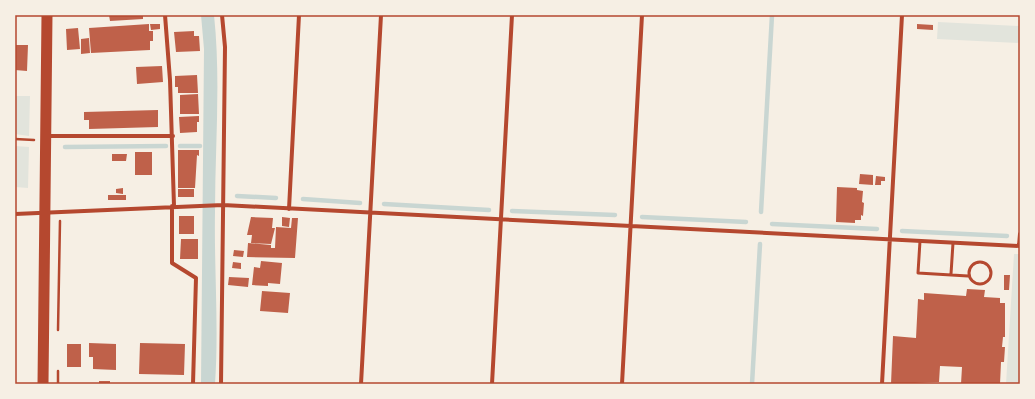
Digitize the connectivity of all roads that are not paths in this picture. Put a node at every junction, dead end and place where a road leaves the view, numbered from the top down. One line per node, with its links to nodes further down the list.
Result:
1 (47, 15): 9 (highway)
2 (165, 15): 10 (street)
3 (222, 15): 11 (street)
4 (299, 15): 13 (street)
5 (381, 15): 14 (street)
6 (512, 15): 17 (street)
7 (642, 15): 18 (street)
8 (902, 15): 20 (street)
9 (46, 136): 10 (street); 16 (highway)
10 (173, 136): 12 (street)
11 (224, 205): 12 (street); 13 (street); 28 (street)
12 (173, 206): 16 (street); 27 (street)
13 (289, 209): 14 (street)
14 (370, 213): 17 (street); 29 (street)
15 (15, 214): 16 (street)
16 (46, 214): 26 (highway)
17 (502, 220): 18 (street); 30 (street)
18 (631, 226): 20 (street); 31 (street)
19 (1020, 234): 23 (street)
20 (890, 239): 21 (street); 32 (street)
21 (920, 241): 22 (street); 24 (lane)
22 (953, 243): 23 (street); 24 (lane)
23 (1020, 246)
24 (951, 274): 25 (lane)
25 (968, 276): 25 (lane)
26 (43, 384)
27 (193, 384)
28 (221, 384)
29 (361, 384)
30 (492, 384)
31 (622, 384)
32 (882, 384)

